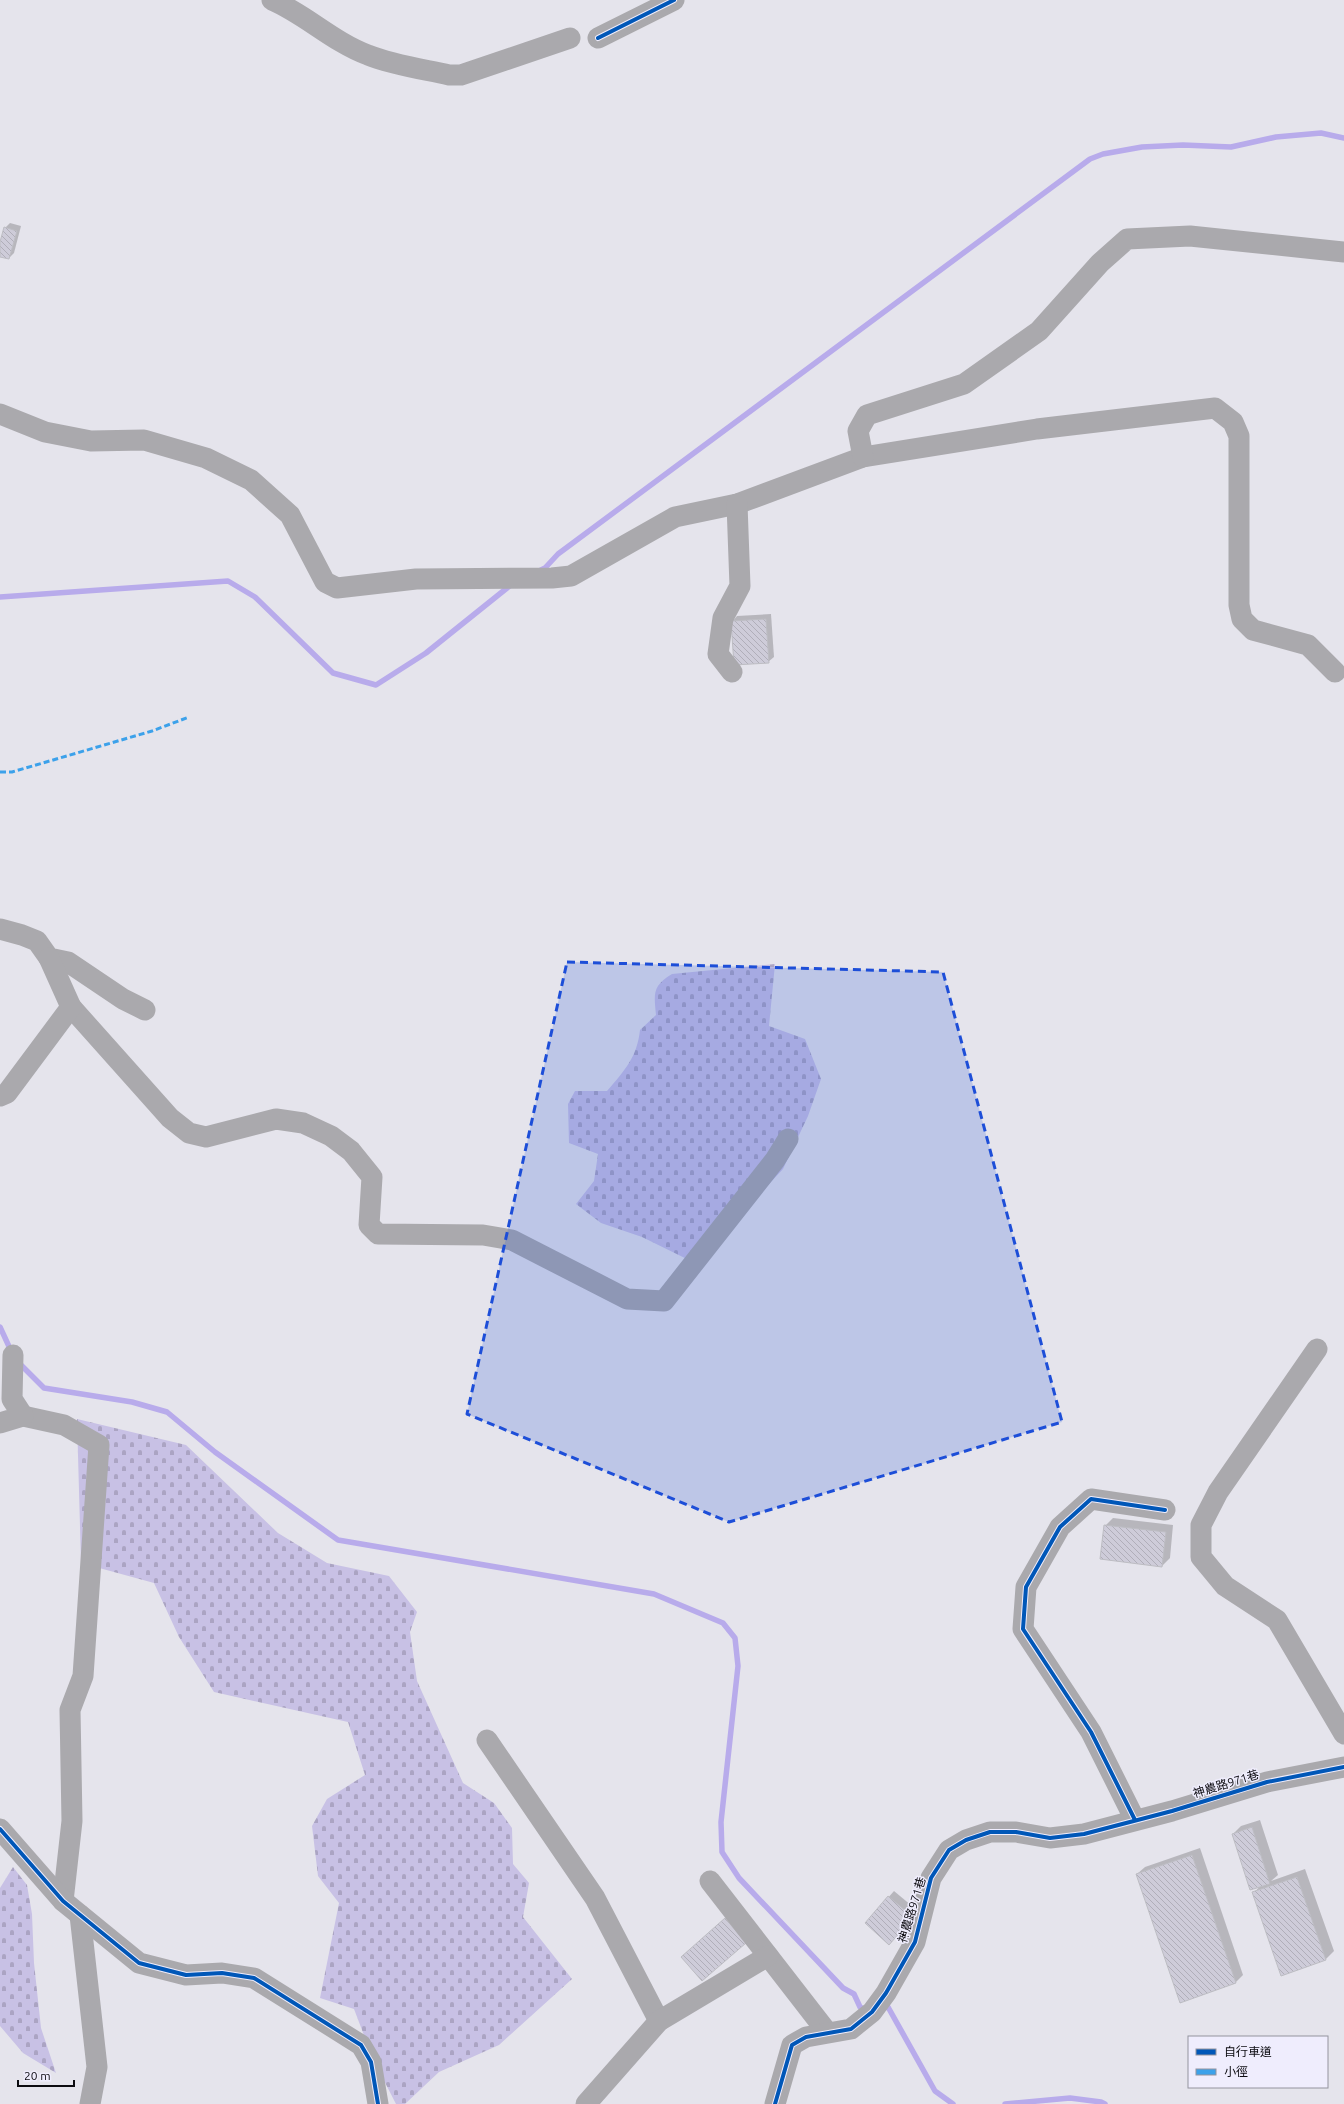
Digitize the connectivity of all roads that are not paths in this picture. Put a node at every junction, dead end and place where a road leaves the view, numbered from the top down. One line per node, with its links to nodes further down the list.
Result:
1 (272, 0): 3 (street)
2 (674, 0): 4 (street)
3 (570, 38)
4 (598, 38)
5 (1344, 252): 7 (street)
6 (0, 414): 8 (street)
7 (863, 457): 8 (street); 10 (street)
8 (737, 504): 9 (street)
9 (732, 672)
10 (1335, 672)
11 (0, 929): 12 (street)
12 (49, 958): 13 (street); 14 (street)
13 (71, 1007): 15 (street); 16 (street)
14 (145, 1010)
15 (0, 1096)
16 (788, 1139)
17 (1317, 1349): 22 (street)
18 (13, 1355): 19 (street)
19 (23, 1416): 20 (street); 28 (street)
20 (0, 1423)
21 (1165, 1510): 25 (street)
22 (1344, 1734)
23 (487, 1740): 31 (street)
24 (1344, 1767): 25 (street, 神農路971巷)
25 (1135, 1820): 32 (street, 神農路971巷)
26 (0, 1829): 28 (street)
27 (710, 1881): 30 (street)
28 (63, 1901): 29 (street)
29 (80, 1915): 33 (street); 34 (street)
30 (768, 1956): 31 (street); 32 (street)
31 (659, 2021): 35 (street)
32 (827, 2032): 36 (street, 神農路971巷)
33 (90, 2104)
34 (378, 2104)
35 (586, 2104)
36 (775, 2104)

